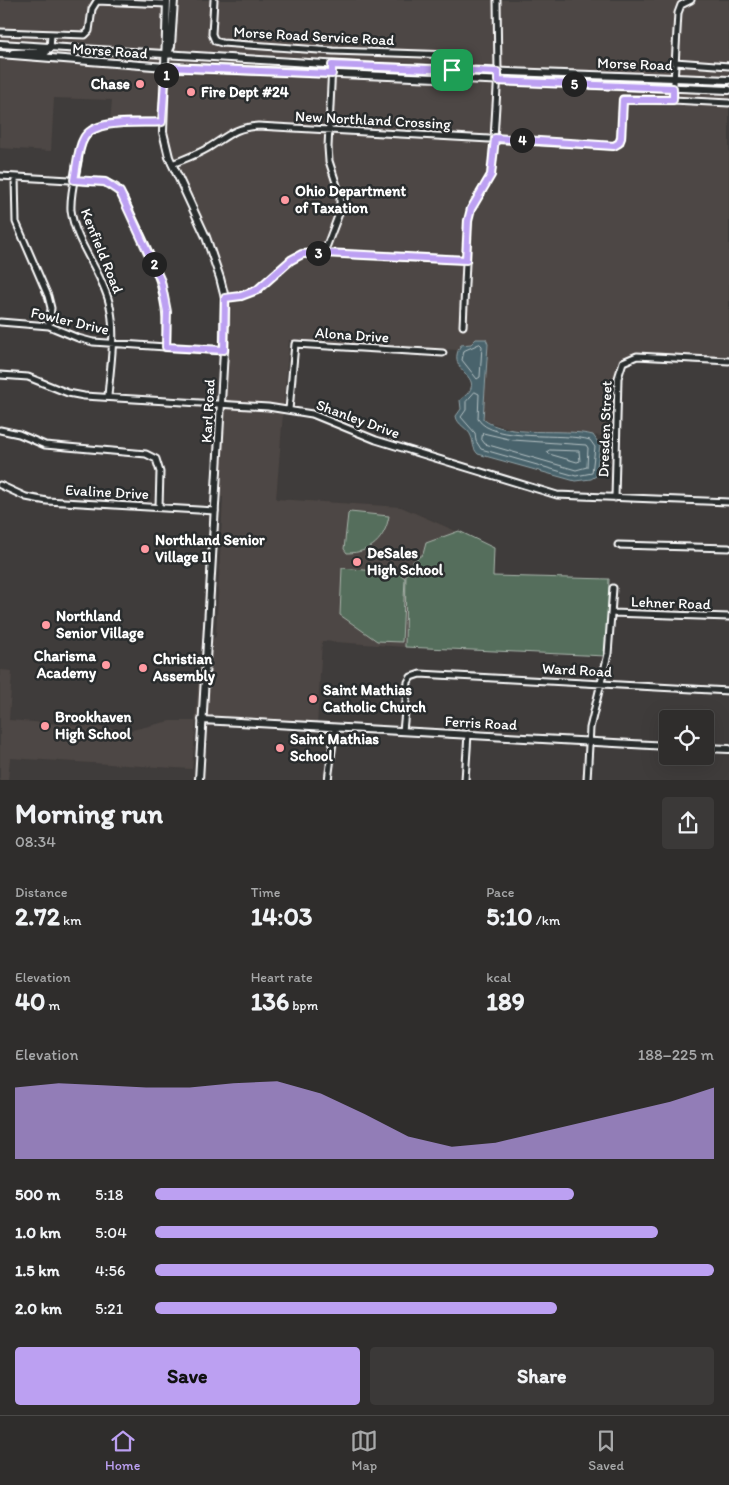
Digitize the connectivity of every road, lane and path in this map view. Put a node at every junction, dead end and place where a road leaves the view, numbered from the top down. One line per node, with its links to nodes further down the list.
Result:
1 (174, 0): 12 (main road, Karl Road)
2 (214, 0): 13 (street, Morse Road Service Road)
3 (497, 0): 18 (street)
4 (691, 0): 14 (street)
5 (167, 2): 7 (street); 12 (main road, Karl Road)
6 (0, 32): 7 (street)
7 (51, 35): 9 (street)
8 (0, 44): 9 (main road, Morse Road)
9 (50, 49): 11 (main road); 12 (main road, Morse Road)
10 (0, 54): 11 (main road, Morse Road)
11 (8, 55): 17 (main road, Morse Road)
12 (167, 55): 15 (main road, Morse Road); 17 (main road, Karl Road)
13 (453, 55)
14 (675, 62): 16 (street); 20 (street)
15 (332, 65): 18 (main road, Morse Road); 19 (street)
16 (729, 66)
17 (166, 67): 19 (main road, Morse Road); 27 (main road, Karl Road)
18 (498, 72): 20 (main road, Morse Road); 22 (street)
19 (332, 74): 22 (main road, Morse Road); 28 (street)
20 (674, 79): 21 (main road, Morse Road); 23 (street)
21 (729, 80)
22 (498, 81): 23 (main road, Morse Road); 29 (street)
23 (673, 88): 24 (main road, Morse Road); 25 (street)
24 (729, 90)
25 (673, 100): 26 (street); 29 (street, New Northland Crossing)
26 (729, 103)
27 (162, 122): 30 (main road, Karl Road); 33 (street, Kenfield Road)
28 (329, 129): 29 (street, New Northland Crossing); 30 (street, New Northland Crossing); 34 (street)
29 (495, 138): 35 (street)
30 (172, 164): 36 (main road, Karl Road)
31 (0, 176): 32 (street)
32 (15, 177): 33 (street); 38 (street)
33 (74, 180): 40 (street, Kenfield Road); 41 (street)
34 (324, 253): 35 (street); 36 (street)
35 (466, 260): 39 (street)
36 (225, 298): 42 (main road, Karl Road)
37 (0, 322): 38 (street, Fowler Drive)
38 (49, 326): 40 (street, Fowler Drive)
39 (463, 326)
40 (111, 344): 41 (street, Fowler Drive); 46 (street, Kenfield Road)
41 (166, 347): 42 (street, Fowler Drive)
42 (224, 350): 47 (main road, Karl Road)
43 (443, 354): 48 (street, Alona Drive)
44 (729, 361): 51 (street, Dresden Street)
45 (0, 375): 46 (street, Shanley Drive)
46 (108, 397): 47 (street, Shanley Drive)
47 (221, 404): 48 (street, Shanley Drive); 54 (main road, Karl Road)
48 (289, 410): 51 (street, Shanley Drive)
49 (0, 430): 53 (street)
50 (0, 485): 53 (street, Evaline Drive)
51 (615, 498): 52 (street, Shanley Drive)
52 (729, 502)
53 (159, 507): 54 (street, Evaline Drive)
54 (215, 511): 62 (main road, Karl Road)
55 (618, 545): 56 (street)
56 (729, 548)
57 (613, 588): 58 (street)
58 (612, 614): 59 (street, Lehner Road); 60 (street)
59 (729, 617)
60 (601, 684): 61 (street, Ward Road); 64 (street, Ward Road); 66 (street)
61 (729, 691)
62 (202, 720): 63 (main road, Ferris Road); 70 (main road, Karl Road)
63 (336, 728): 64 (main road, Ferris Road); 71 (street)
64 (403, 731): 65 (main road, Ferris Road)
65 (468, 734): 66 (main road, Ferris Road); 72 (street)
66 (588, 742): 67 (main road, Ferris Road); 73 (street)
67 (659, 746)
68 (714, 748): 69 (main road)
69 (729, 749)
70 (199, 780)
71 (328, 780)
72 (465, 780)
73 (587, 780)

